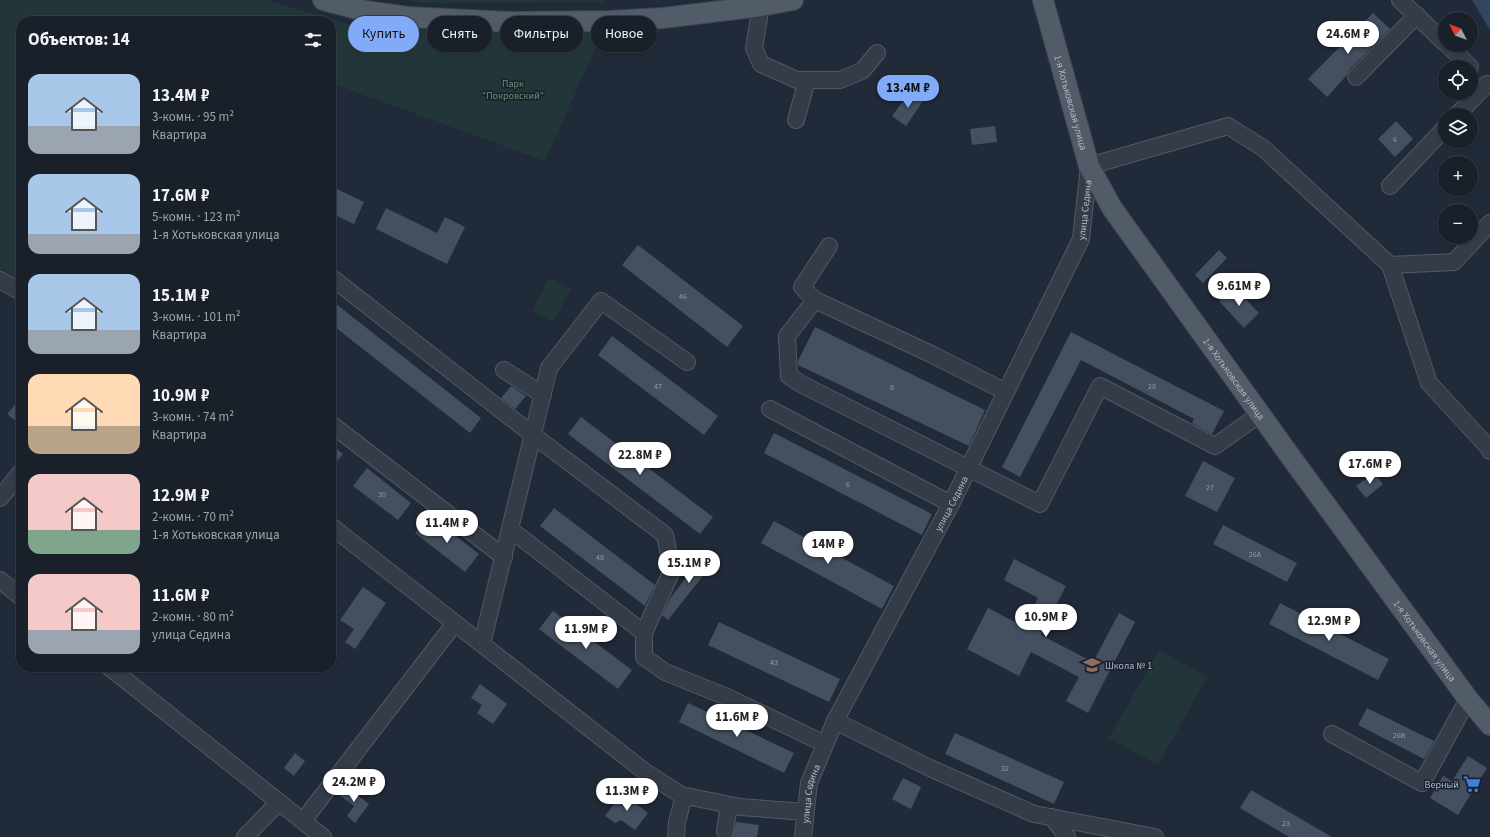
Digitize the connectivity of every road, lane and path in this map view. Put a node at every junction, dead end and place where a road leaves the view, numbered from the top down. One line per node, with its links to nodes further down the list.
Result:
1 (323, 0): 5 (main road)
2 (794, 0): 5 (main road)
3 (1042, 0): 18 (main road, 1-я Хотьковская улица)
4 (1400, 0): 6 (street)
5 (761, 6): 13 (street)
6 (1417, 15): 7 (street); 12 (street)
7 (1438, 35)
8 (1455, 52): 10 (street)
9 (877, 53): 13 (street)
10 (1462, 60)
11 (1478, 76): 14 (street)
12 (1356, 77)
13 (807, 80): 16 (street)
14 (1488, 85): 15 (street)
15 (1464, 108)
16 (796, 120)
17 (1438, 135): 19 (street)
18 (1089, 166): 22 (street); 29 (street, улица Седина); 32 (main road, 1-я Хотьковская улица)
19 (1390, 186)
20 (1490, 223): 22 (street)
21 (829, 246): 26 (street)
22 (1390, 266): 35 (street)
23 (0, 280): 25 (street)
24 (336, 281): 34 (street)
25 (16, 289)
26 (815, 300): 29 (street); 36 (street)
27 (687, 362): 30 (street)
28 (504, 370): 30 (street)
29 (1006, 392): 36 (street, улица Седина)
30 (543, 395): 34 (street)
31 (770, 408): 39 (street)
32 (1260, 414): 36 (street); 49 (main road, 1-я Хотьковская улица)
33 (336, 428): 42 (street)
34 (533, 435): 40 (street); 46 (street)
35 (1490, 451)
36 (969, 468): 39 (street, улица Седина)
37 (16, 478): 38 (street)
38 (0, 498)
39 (952, 504): 50 (street, улица Седина)
40 (510, 528): 42 (street); 46 (street)
41 (336, 530): 45 (street)
42 (504, 557): 47 (street)
43 (0, 580): 44 (street)
44 (16, 593)
45 (455, 623): 47 (street); 59 (street)
46 (644, 633): 53 (street)
47 (482, 644): 54 (street)
48 (115, 672): 55 (street)
49 (1468, 699): 51 (main road, 1-я Хотьковская улица); 52 (street)
50 (835, 720): 53 (street, улица Седина); 58 (street)
51 (1490, 725)
52 (1332, 734)
53 (825, 744): 57 (street, улица Седина)
54 (684, 796): 56 (street); 63 (street)
55 (279, 802): 59 (street); 61 (street)
56 (729, 805): 57 (street); 60 (street)
57 (805, 812): 64 (street, улица Седина)
58 (1052, 817): 65 (street); 66 (street)
59 (303, 821): 62 (street)
60 (725, 831)
61 (245, 837)
62 (323, 837)
63 (676, 837)
64 (803, 837)
65 (1067, 837)
66 (1155, 837)

